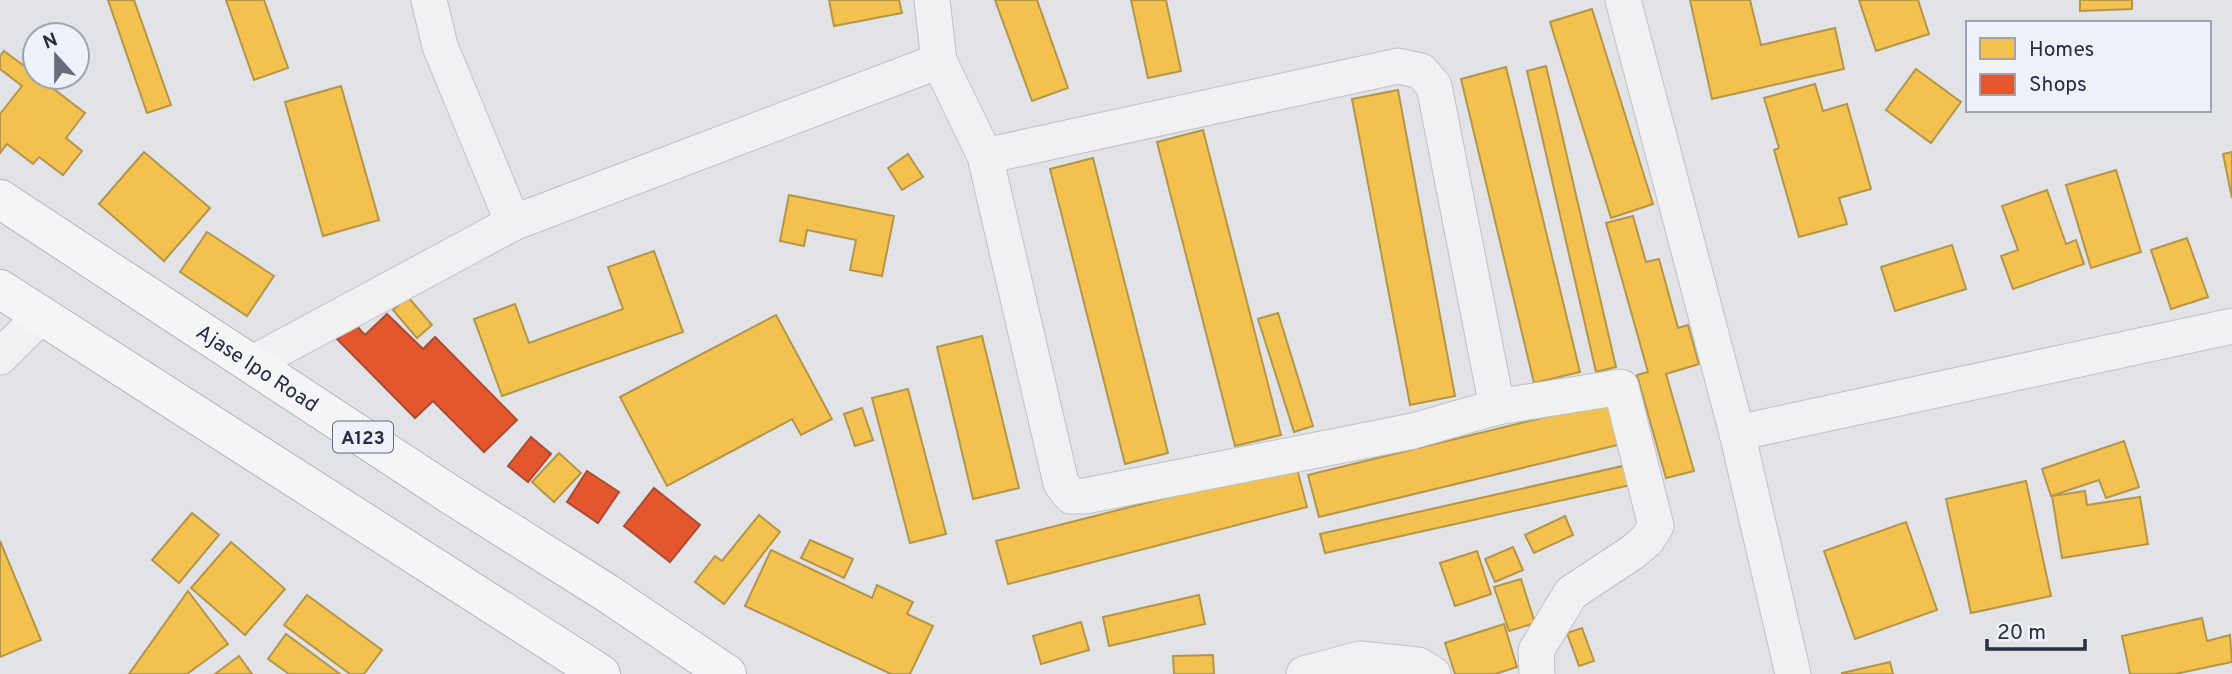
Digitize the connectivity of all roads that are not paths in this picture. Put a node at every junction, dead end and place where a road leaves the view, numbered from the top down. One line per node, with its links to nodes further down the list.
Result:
1 (429, 0): 7 (street)
2 (932, 0): 4 (street)
3 (1623, 0): 14 (street)
4 (939, 61): 5 (street); 7 (street)
5 (985, 156): 13 (street); 13 (street)
6 (0, 199): 12 (highway, Ajase Ipo Road / A123)
7 (513, 223): 12 (street)
8 (0, 289): 9 (highway)
9 (42, 315): 11 (street); 16 (highway)
10 (2232, 326): 14 (street)
11 (0, 357)
12 (251, 364): 15 (highway, Ajase Ipo Road / A123)
13 (1497, 407): 19 (street)
14 (1737, 433): 20 (street)
15 (712, 670)
16 (601, 674)
17 (1304, 674): 18 (street)
18 (1433, 674)
19 (1537, 674)
20 (1793, 674)

